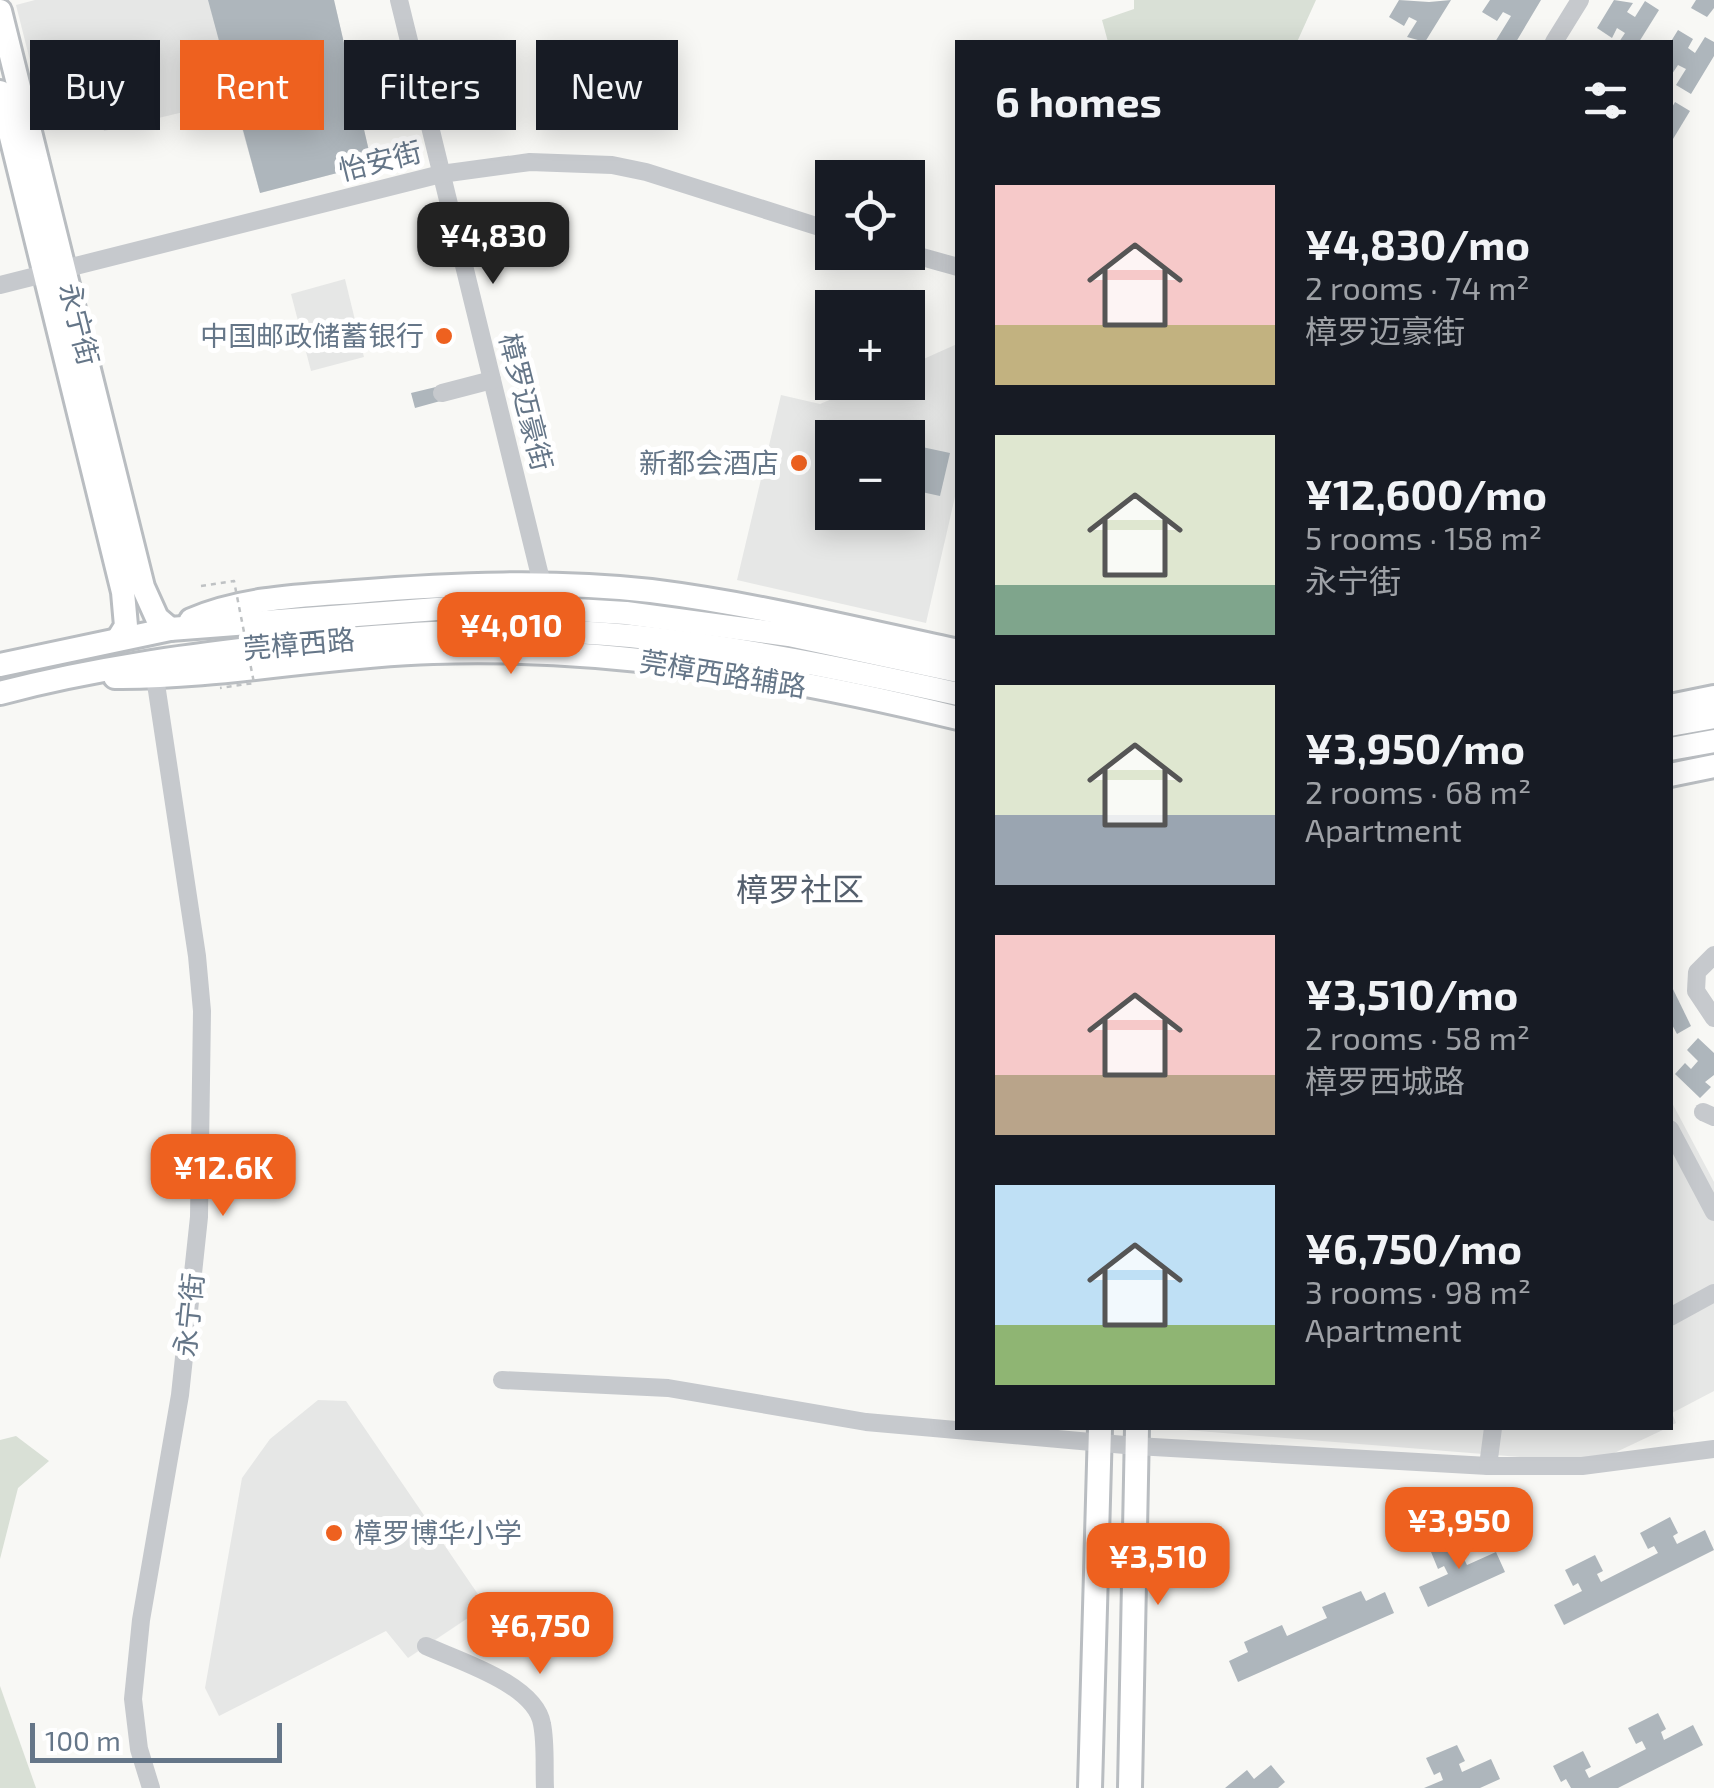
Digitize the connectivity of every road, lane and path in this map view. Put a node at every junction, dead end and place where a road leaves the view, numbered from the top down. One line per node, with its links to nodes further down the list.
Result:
1 (399, 0): 6 (street, 樟罗迈豪街)
2 (1580, 0): 4 (street)
3 (0, 11): 10 (main road, 永宁街)
4 (1555, 40)
5 (0, 92): 10 (main road, 永宁街)
6 (440, 174): 7 (street, 怡安街); 10 (street, 怡安街); 12 (street, 樟罗迈豪街)
7 (815, 225)
8 (925, 258): 9 (street)
9 (955, 267)
10 (55, 272): 11 (street, 怡安街); 16 (main road, 永宁街); 17 (main road, 永宁街)
11 (0, 286)
12 (492, 380): 13 (street); 14 (street, 樟罗迈豪街)
13 (442, 393)
14 (542, 584): 16 (main road); 18 (main road)
15 (201, 586): 22 (path, bridge)
16 (170, 629): 17 (main road, 莞樟西路); 21 (main road, 莞樟西路)
17 (118, 640): 19 (main road, 莞樟西路)
18 (955, 651)
19 (0, 665)
20 (154, 669): 23 (main road, 莞樟西路辅路); 24 (main road, 莞樟西路); 27 (main road, 莞樟西路辅路); 51 (street, 永宁街)
21 (955, 670)
22 (220, 688)
23 (0, 693)
24 (955, 693)
25 (1714, 697): 26 (main road)
26 (1673, 705)
27 (955, 717)
28 (1714, 717): 29 (main road)
29 (1673, 724)
30 (1714, 741): 31 (main road)
31 (1673, 748)
32 (1714, 766): 33 (main road)
33 (1673, 774)
34 (1714, 955): 35 (street)
35 (1714, 1018)
36 (1673, 1135): 37 (street)
37 (1714, 1212)
38 (1714, 1293): 39 (street)
39 (1673, 1315)
40 (502, 1380): 41 (street)
41 (955, 1427)
42 (1009, 1430): 45 (street)
43 (1186, 1430): 47 (street)
44 (1493, 1430): 49 (street)
45 (1099, 1435): 46 (street); 53 (main road)
46 (1136, 1437): 47 (street); 54 (main road)
47 (1184, 1448): 49 (street)
48 (1714, 1449): 49 (street)
49 (1488, 1466)
50 (426, 1646): 52 (street)
51 (152, 1788)
52 (545, 1788)
53 (1090, 1788)
54 (1130, 1788)

